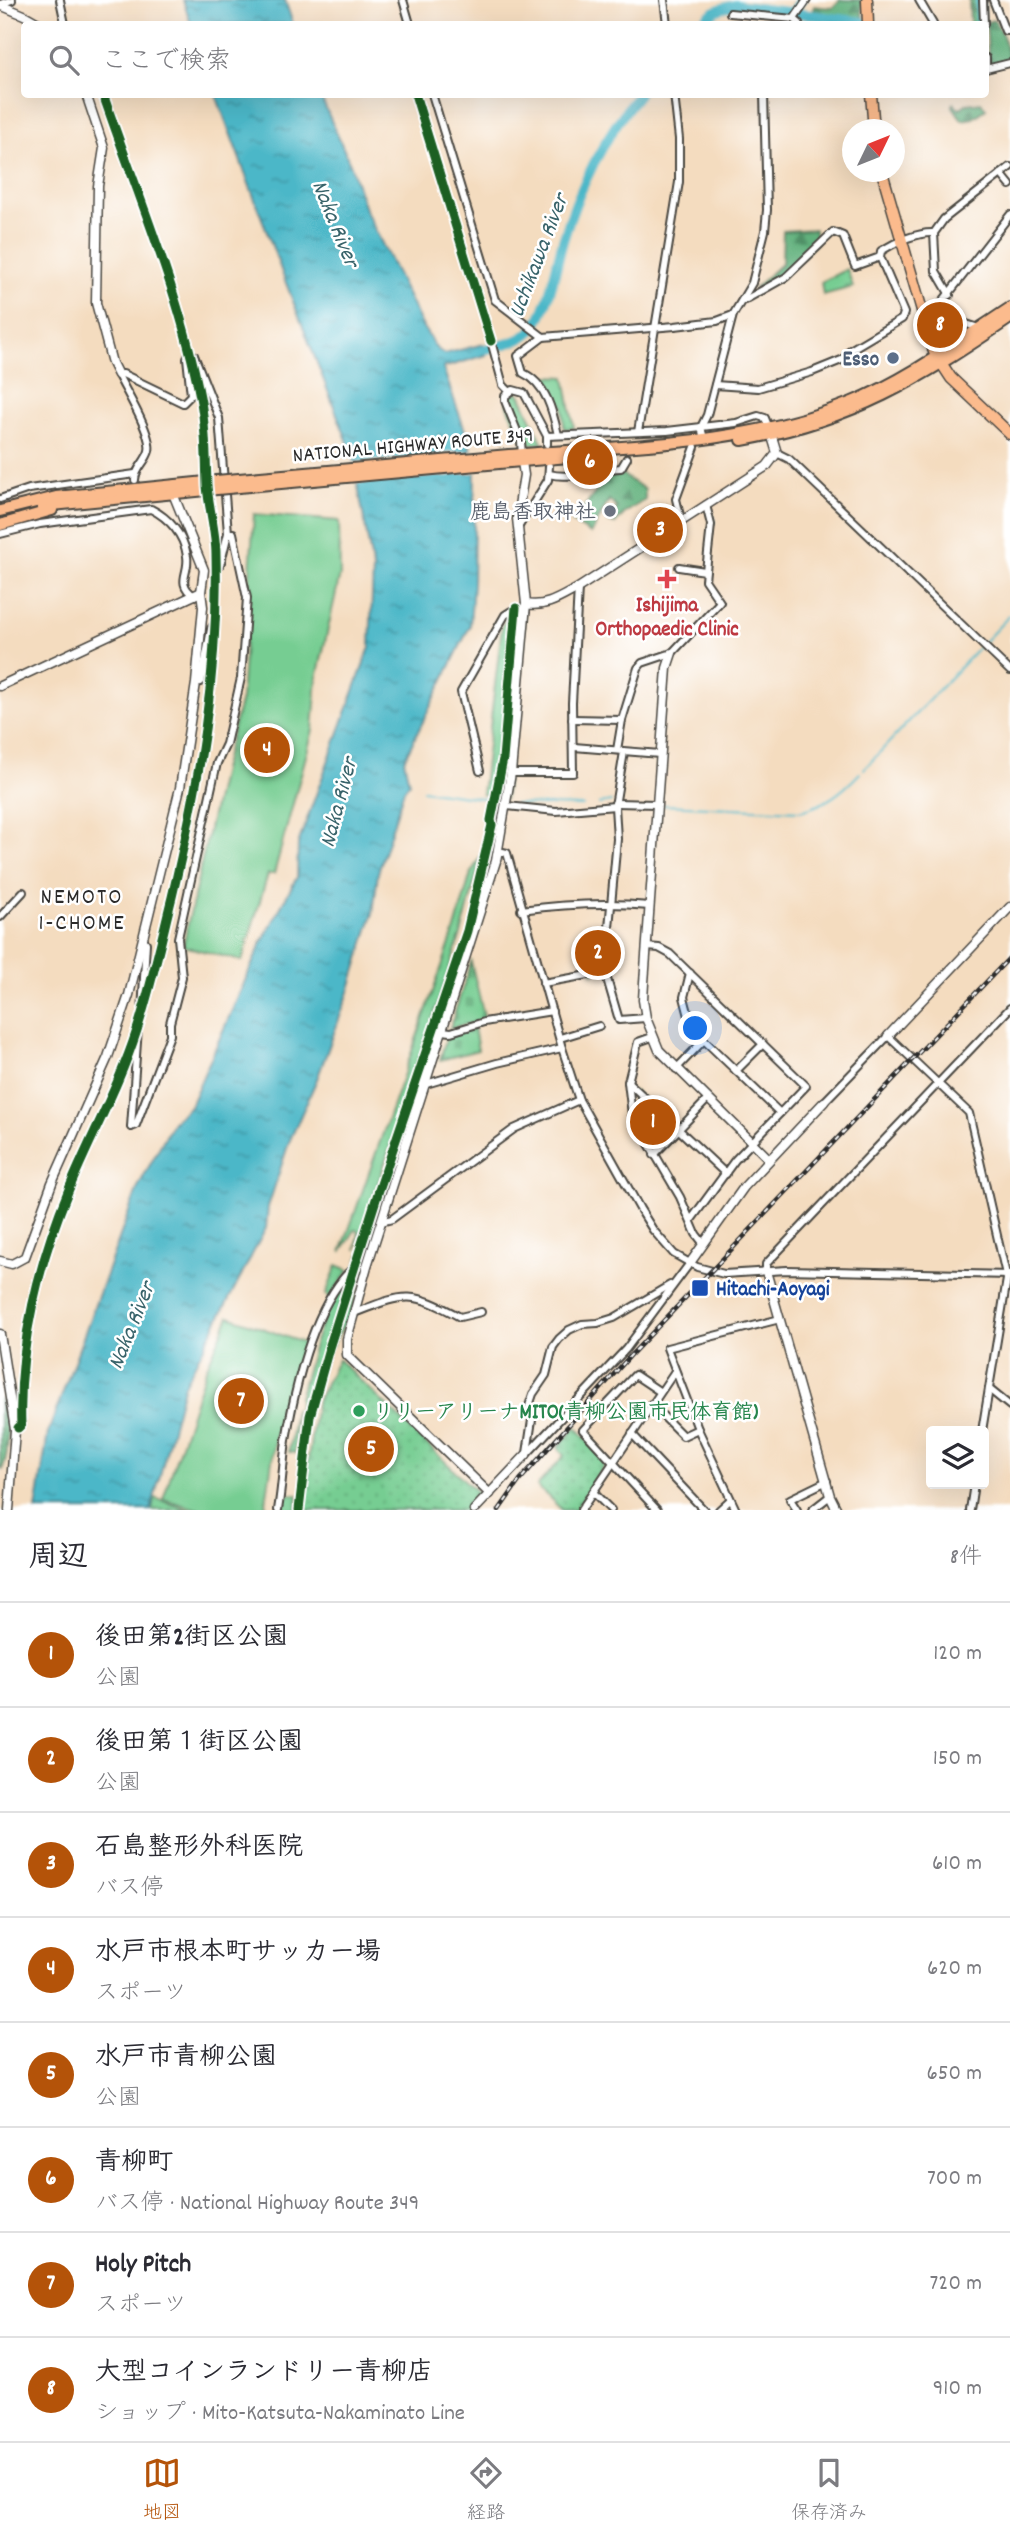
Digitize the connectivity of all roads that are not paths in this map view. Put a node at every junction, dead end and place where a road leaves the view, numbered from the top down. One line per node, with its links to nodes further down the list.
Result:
1 (12, 0): 10 (street)
2 (60, 0): 14 (street)
3 (403, 0): 15 (street)
4 (664, 0): 16 (street)
5 (867, 0): 17 (main road)
6 (919, 0): 18 (street)
7 (983, 0): 19 (street)
8 (993, 0): 20 (street)
9 (804, 3): 12 (street)
10 (2, 4): 13 (street)
11 (730, 13): 12 (street)
12 (796, 20)
13 (34, 21)
14 (64, 21)
15 (409, 21)
16 (667, 21)
17 (868, 21)
18 (931, 21)
19 (984, 21)
20 (1010, 31)
21 (1010, 63): 22 (street)
22 (989, 71)
23 (87, 98): 49 (street)
24 (433, 98): 46 (street)
25 (674, 98): 44 (street)
26 (764, 98): 38 (street)
27 (871, 98): 28 (main road)
28 (873, 119)
29 (1010, 167): 30 (street)
30 (1001, 174): 32 (street); 34 (street)
31 (885, 182): 35 (main road)
32 (1010, 185)
33 (1010, 215): 37 (street)
34 (934, 233): 35 (street); 37 (street)
35 (901, 241): 36 (street); 43 (main road)
36 (880, 257): 38 (street); 50 (street)
37 (950, 295): 40 (street)
38 (742, 302): 41 (street)
39 (1010, 308): 45 (highway, NATIONAL HIGHWAY ROUTE 349)
40 (935, 314): 43 (street); 45 (street)
41 (733, 315): 44 (street); 50 (street)
42 (1010, 318): 48 (highway, NATIONAL HIGHWAY ROUTE 349)
43 (924, 325): 48 (main road)
44 (654, 328): 46 (street); 54 (street)
45 (980, 328): 48 (highway, NATIONAL HIGHWAY ROUTE 349)
46 (543, 337): 56 (street)
47 (491, 341): 51 (street)
48 (938, 360): 53 (highway, NATIONAL HIGHWAY ROUTE 349); 55 (main road)
49 (118, 375): 66 (street); 73 (street)
50 (715, 385): 52 (street)
51 (510, 392): 57 (street); 63 (street)
52 (701, 427): 53 (street); 54 (street); 58 (street)
53 (771, 431): 58 (highway, NATIONAL HIGHWAY ROUTE 349); 60 (highway, NATIONAL HIGHWAY ROUTE 349); 61 (street)
54 (638, 432): 56 (street)
55 (1010, 434)
56 (558, 435): 57 (street)
57 (547, 436): 59 (street)
58 (704, 439): 63 (highway, NATIONAL HIGHWAY ROUTE 349)
59 (547, 444)
60 (695, 447): 63 (highway, NATIONAL HIGHWAY ROUTE 349); 70 (street)
61 (777, 453): 67 (street); 83 (street)
62 (627, 457): 72 (street)
63 (522, 458): 64 (highway, NATIONAL HIGHWAY ROUTE 349, bridge); 72 (street)
64 (172, 489): 65 (highway, NATIONAL HIGHWAY ROUTE 349); 79 (street)
65 (85, 498): 68 (highway, NATIONAL HIGHWAY ROUTE 349); 69 (highway, NATIONAL HIGHWAY ROUTE 349); 71 (highway, NATIONAL HIGHWAY ROUTE 349)
66 (0, 499)
67 (706, 505): 70 (street); 77 (street)
68 (0, 511)
69 (0, 518)
70 (681, 520): 78 (street)
71 (0, 525)
72 (518, 528): 80 (street)
73 (228, 533): 76 (street); 113 (street)
74 (0, 534): 79 (street)
75 (679, 567): 77 (street)
76 (216, 572)
77 (705, 572): 82 (street)
78 (578, 588): 80 (street); 86 (street)
79 (198, 594): 84 (street); 85 (street)
80 (526, 608): 91 (street); 92 (street)
81 (215, 622): 84 (street)
82 (671, 653): 87 (street); 90 (street)
83 (1010, 671)
84 (196, 683): 103 (street)
85 (0, 686)
86 (572, 719): 87 (street); 88 (street)
87 (622, 720): 89 (street)
88 (574, 747): 89 (street); 92 (street)
89 (620, 751): 90 (street); 94 (street)
90 (660, 754): 93 (street)
91 (480, 771)
92 (511, 773): 95 (street)
93 (657, 804): 94 (street); 99 (street)
94 (615, 805): 95 (street); 98 (street)
95 (507, 806): 96 (street)
96 (498, 851): 101 (street); 114 (street)
97 (23, 891): 102 (street)
98 (610, 902): 99 (street); 101 (street); 105 (street)
99 (650, 906): 104 (street)
100 (1010, 907): 115 (street)
101 (521, 909): 107 (street)
102 (0, 917)
103 (144, 940): 110 (street); 138 (street)
104 (647, 947): 106 (street); 111 (street)
105 (605, 972): 107 (street); 111 (street)
106 (690, 973): 118 (street); 119 (street)
107 (543, 983): 109 (street)
108 (1010, 1008): 124 (street)
109 (552, 1011): 114 (street); 117 (street)
110 (142, 1012)
111 (646, 1018): 116 (street)
112 (599, 1026): 117 (street)
113 (138, 1028)
114 (443, 1031): 125 (street)
115 (888, 1036): 124 (street); 128 (street)
116 (652, 1037): 121 (street); 123 (street)
117 (560, 1038): 120 (street)
118 (704, 1040): 121 (street); 122 (street)
119 (764, 1044): 122 (street); 129 (street)
120 (562, 1048): 125 (street); 126 (street)
121 (676, 1069): 127 (street)
122 (736, 1071): 129 (street)
123 (628, 1082): 130 (street); 132 (street)
124 (938, 1083): 141 (street); 142 (street)
125 (426, 1084): 136 (street)
126 (579, 1100): 136 (street); 139 (street)
127 (707, 1100): 130 (street); 131 (street)
128 (824, 1102): 133 (street)
129 (780, 1113): 131 (street)
130 (678, 1130): 132 (street); 134 (street)
131 (752, 1142): 133 (street); 134 (street)
132 (654, 1155): 135 (street)
133 (769, 1159): 137 (street)
134 (726, 1174): 135 (street)
135 (691, 1220): 137 (street)
136 (381, 1222): 145 (street)
137 (703, 1243): 139 (street)
138 (0, 1261)
139 (690, 1263): 141 (street); 143 (street)
140 (355, 1266): 165 (street)
141 (766, 1271): 142 (street); 146 (street)
142 (1008, 1275): 149 (street)
143 (672, 1285): 156 (street); 156 (street)
144 (481, 1312): 145 (street)
145 (354, 1313): 161 (street)
146 (780, 1319): 148 (street); 158 (street)
147 (0, 1334): 164 (street)
148 (675, 1371): 150 (street); 154 (street)
149 (989, 1389): 152 (street); 153 (street)
150 (659, 1391): 151 (street); 157 (street)
151 (651, 1404): 154 (street); 155 (street)
152 (1010, 1406)
153 (983, 1426)
154 (698, 1429): 163 (street)
155 (632, 1434): 157 (street); 170 (street)
156 (526, 1455): 161 (street)
157 (612, 1462): 160 (street); 169 (street)
158 (827, 1481): 162 (street); 173 (street)
159 (973, 1489): 176 (street)
160 (593, 1492): 167 (street); 168 (street)
161 (489, 1493): 166 (street)
162 (830, 1496): 174 (street); 175 (street)
163 (730, 1500): 171 (street); 172 (street)
164 (9, 1510)
165 (278, 1510)
166 (474, 1510)
167 (581, 1510)
168 (611, 1510)
169 (657, 1510)
170 (704, 1510)
171 (719, 1510)
172 (736, 1510)
173 (797, 1510)
174 (812, 1510)
175 (837, 1510)
176 (970, 1510)

